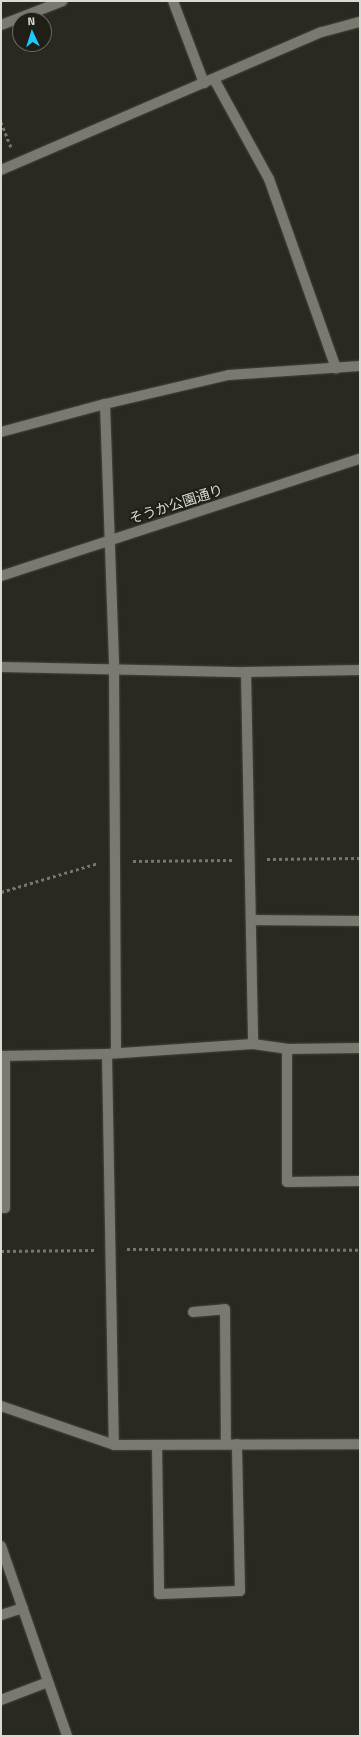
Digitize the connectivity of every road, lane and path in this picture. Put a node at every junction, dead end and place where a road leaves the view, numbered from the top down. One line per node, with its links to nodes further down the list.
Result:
1 (63, 1): 4 (street)
2 (173, 1): 6 (street)
3 (360, 22): 5 (street)
4 (1, 25)
5 (214, 79): 6 (street); 11 (street)
6 (204, 83): 8 (street)
7 (1, 122): 8 (path)
8 (17, 163): 9 (street)
9 (1, 170)
10 (360, 366): 11 (street)
11 (336, 368): 12 (street)
12 (105, 404): 13 (street); 15 (street)
13 (1, 432)
14 (360, 459): 15 (street, そうか公園通り)
15 (108, 541): 16 (street, そうか公園通り); 18 (street)
16 (1, 576)
17 (1, 667): 18 (street)
18 (114, 668): 20 (street); 23 (street)
19 (360, 670): 20 (street)
20 (246, 672): 22 (street)
21 (360, 858): 22 (path)
22 (250, 860): 23 (path); 25 (street)
23 (114, 861): 24 (path); 30 (street)
24 (1, 892)
25 (250, 920): 26 (street); 27 (street)
26 (360, 921)
27 (253, 1044): 29 (street); 30 (street)
28 (360, 1048): 29 (street)
29 (287, 1049): 32 (street)
30 (112, 1053): 31 (street); 34 (street)
31 (3, 1056): 33 (street)
32 (360, 1181)
33 (1, 1208)
34 (111, 1249): 35 (path); 36 (path); 42 (street)
35 (360, 1250)
36 (1, 1251)
37 (193, 1312): 39 (street)
38 (1, 1406): 42 (street)
39 (226, 1444): 40 (street); 43 (street)
40 (237, 1444): 41 (street); 43 (street)
41 (360, 1444)
42 (114, 1445): 43 (street)
43 (157, 1445)
44 (1, 1546): 45 (street)
45 (23, 1608): 46 (street); 47 (street)
46 (1, 1615)
47 (48, 1682): 48 (street); 49 (street)
48 (1, 1700)
49 (67, 1736)

